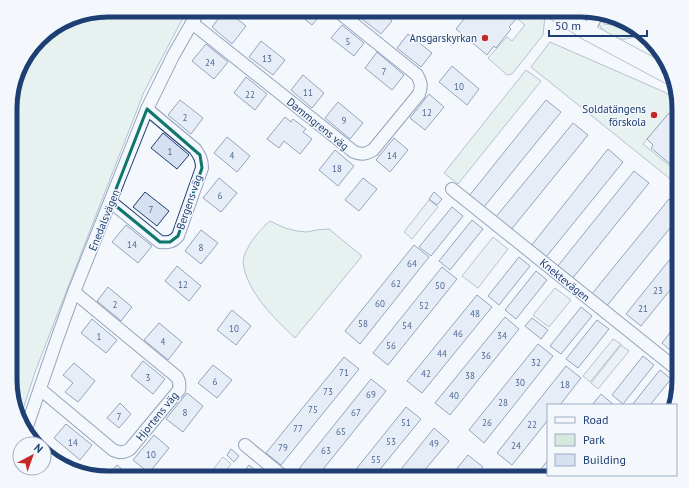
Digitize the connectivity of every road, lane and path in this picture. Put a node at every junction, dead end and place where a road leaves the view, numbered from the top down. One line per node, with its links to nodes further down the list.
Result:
1 (345, 17): 3 (street, Dammgrens väg)
2 (565, 17): 5 (street)
3 (194, 18): 7 (street, Enedalsvägen)
4 (595, 18): 5 (street)
5 (588, 32): 6 (street)
6 (665, 73)
7 (147, 109): 9 (street, Enedalsvägen); 9 (street, Bergens väg)
8 (452, 189): 11 (street, Knektevägen)
9 (111, 202): 10 (street, Enedalsvägen)
10 (74, 292): 12 (street, Enedalsvägen); 12 (street, Hjortens väg)
11 (672, 365)
12 (40, 389): 13 (street, Enedalsvägen)
13 (28, 424)
14 (244, 445): 15 (street)
15 (276, 471)

